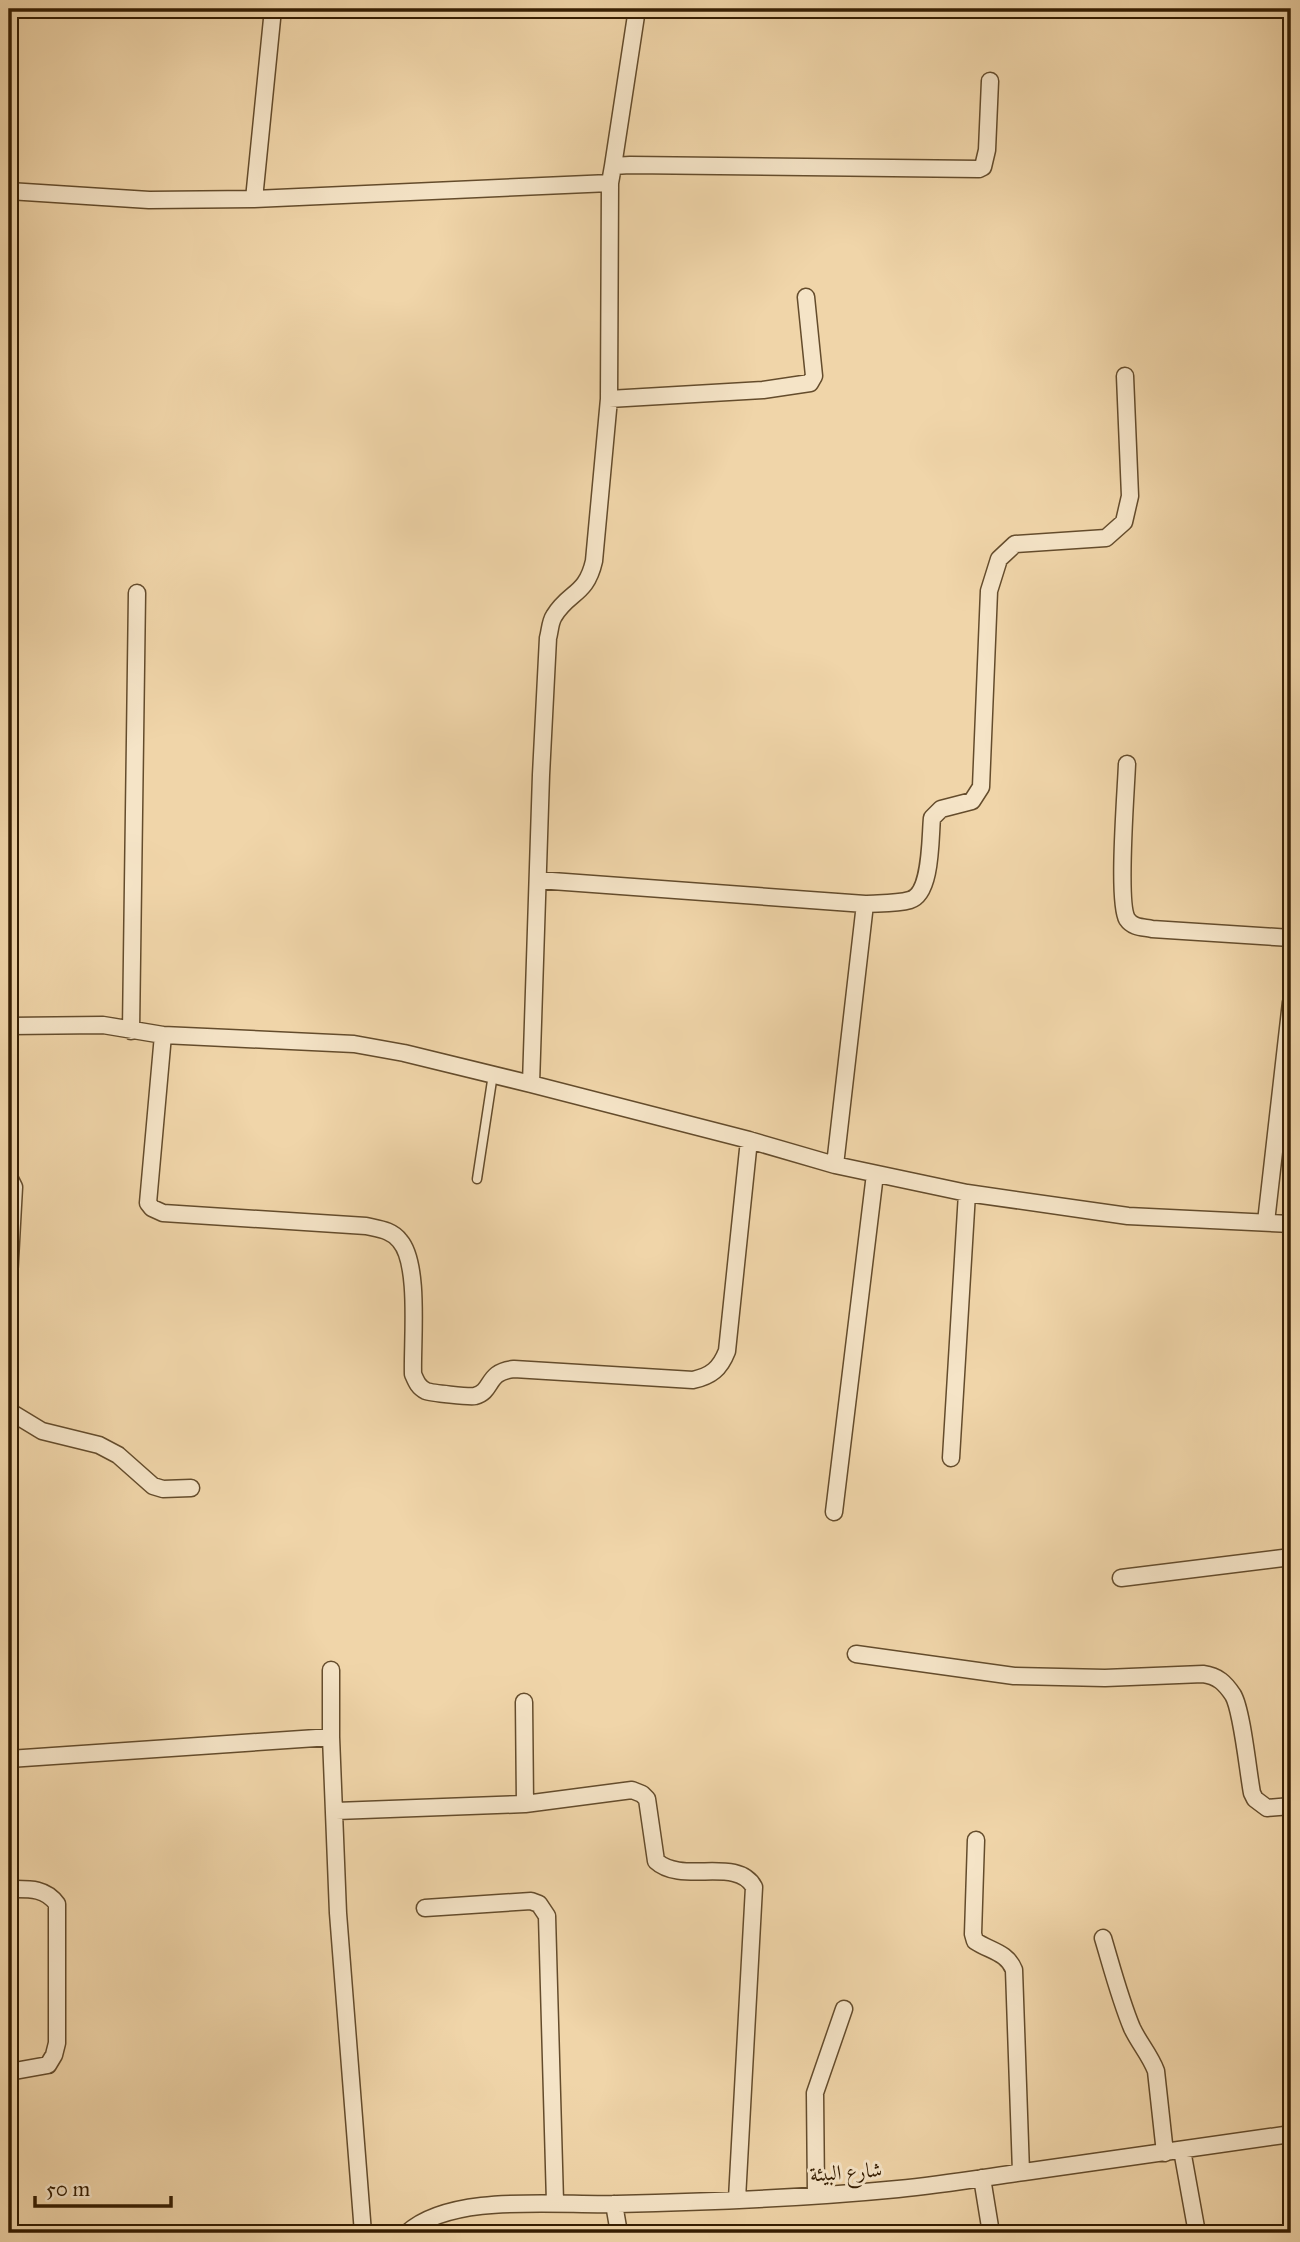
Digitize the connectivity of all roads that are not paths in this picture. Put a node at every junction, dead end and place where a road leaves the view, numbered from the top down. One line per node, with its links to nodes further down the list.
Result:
1 (273, 9): 7 (street)
2 (637, 9): 4 (street)
3 (990, 81): 4 (street)
4 (613, 166): 5 (street)
5 (610, 183): 7 (street); 10 (street)
6 (9, 191): 7 (street)
7 (254, 199)
8 (806, 297): 10 (street)
9 (1125, 376): 14 (street)
10 (609, 399): 13 (street)
11 (137, 593): 18 (street)
12 (1127, 764): 15 (street)
13 (538, 880): 14 (street); 21 (street)
14 (865, 904): 23 (street)
15 (1291, 938)
16 (1291, 1002): 28 (street)
17 (9, 1026): 18 (street)
18 (131, 1031): 19 (street)
19 (163, 1035): 20 (street); 22 (street)
20 (493, 1074): 21 (street); 26 (lane)
21 (531, 1084): 22 (street)
22 (749, 1140): 23 (street)
23 (835, 1165): 24 (street)
24 (874, 1174): 27 (street); 34 (street)
25 (9, 1177): 30 (street)
26 (477, 1179)
27 (967, 1193): 28 (street); 32 (street)
28 (1266, 1222): 29 (street)
29 (1291, 1224)
30 (9, 1278)
31 (9, 1411): 33 (street)
32 (951, 1458)
33 (191, 1488)
34 (834, 1512)
35 (1291, 1557): 36 (street)
36 (1121, 1578)
37 (856, 1654): 43 (street)
38 (331, 1670): 40 (street)
39 (524, 1702): 42 (street)
40 (331, 1737): 41 (street); 44 (street)
41 (9, 1759)
42 (525, 1804): 44 (street); 57 (street)
43 (1291, 1806)
44 (336, 1811): 60 (street)
45 (976, 1840): 54 (street)
46 (9, 1889): 50 (street)
47 (425, 1908): 58 (street)
48 (1103, 1938): 53 (street)
49 (844, 2008): 56 (street)
50 (9, 2072)
51 (1291, 2134): 52 (street, شارع البيئة)
52 (1182, 2150): 53 (street, شارع البيئة); 64 (street)
53 (1165, 2153): 54 (street, شارع البيئة)
54 (1021, 2172): 55 (street, شارع البيئة)
55 (982, 2178): 56 (street, شارع البيئة); 63 (street)
56 (816, 2195): 57 (street, شارع البيئة)
57 (737, 2199): 59 (street, شارع البيئة)
58 (555, 2202): 59 (street, شارع البيئة); 61 (street, شارع البيئة)
59 (614, 2204): 62 (street)
60 (363, 2233)
61 (407, 2233)
62 (619, 2233)
63 (991, 2233)
64 (1197, 2233)

